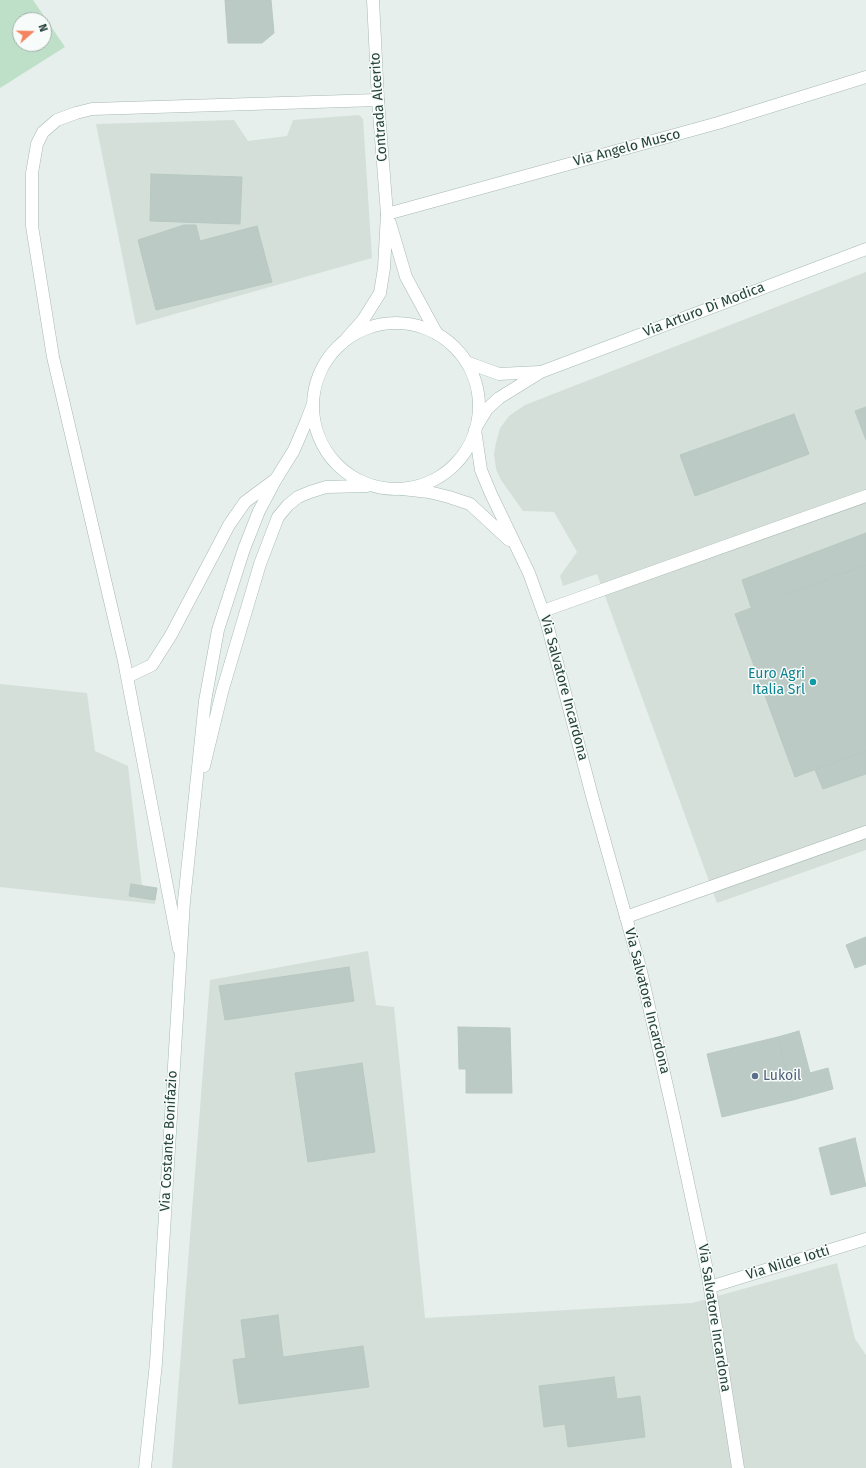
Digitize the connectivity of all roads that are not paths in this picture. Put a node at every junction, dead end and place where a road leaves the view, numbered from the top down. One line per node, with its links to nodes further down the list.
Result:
1 (373, 0): 3 (street, Contrada Alcerito)
2 (866, 77): 4 (street, Via Angelo Musco)
3 (378, 100): 4 (street, Contrada Alcerito); 18 (street)
4 (387, 214): 6 (street); 7 (street)
5 (866, 249): 9 (street, Via Arturo Di Modica)
6 (437, 334): 7 (street); 8 (street)
7 (347, 338): 10 (street)
8 (466, 362): 9 (street); 11 (street)
9 (542, 372): 11 (street)
10 (313, 404): 12 (street); 13 (street)
11 (475, 430): 14 (street); 16 (street)
12 (276, 479): 18 (street); 19 (street)
13 (376, 486): 14 (street); 19 (street)
14 (402, 489): 16 (street)
15 (866, 496): 17 (street)
16 (514, 545): 17 (street, Via Salvatore Incardona)
17 (543, 611): 21 (street, Via Salvatore Incardona)
18 (127, 677): 22 (street)
19 (192, 814): 22 (street, Via Costante Bonifazio)
20 (866, 832): 21 (street)
21 (626, 917): 24 (street, Via Salvatore Incardona)
22 (180, 954): 25 (street, Via Costante Bonifazio)
23 (866, 1239): 24 (street, Via Nilde Iotti)
24 (710, 1287): 26 (street, Via Salvatore Incardona)
25 (145, 1468)
26 (738, 1468)

